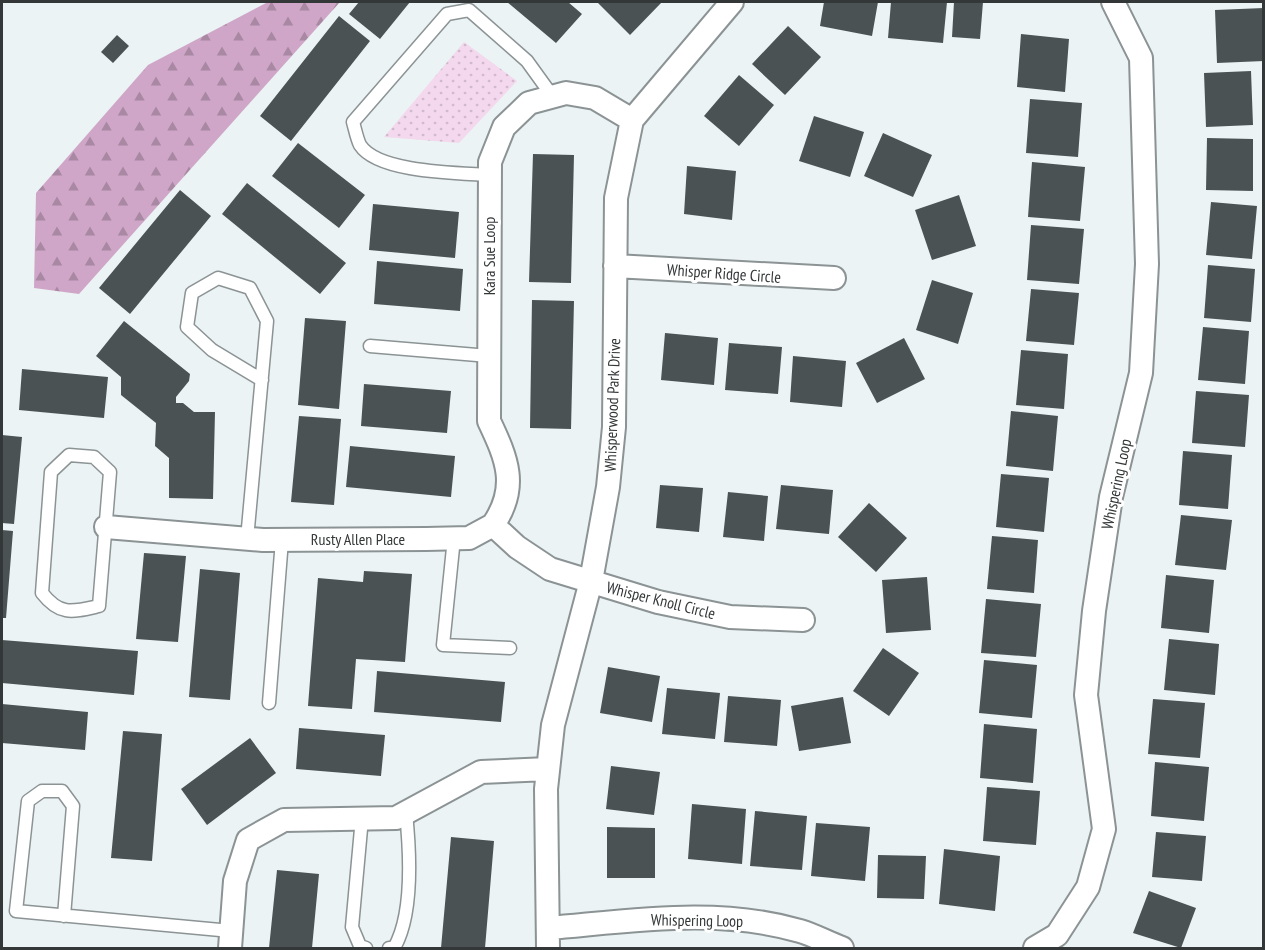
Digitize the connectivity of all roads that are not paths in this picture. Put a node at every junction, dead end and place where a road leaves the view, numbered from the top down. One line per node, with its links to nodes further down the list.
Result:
1 (732, 2): 4 (street, Whisperwood Park Drive)
2 (1113, 2): 29 (street, Whispering Loop)
3 (553, 97): 4 (street, Kara Sue Loop); 5 (street, Kara Sue Loop); 5 (lane)
4 (632, 120): 6 (street, Whisperwood Park Drive)
5 (489, 175): 9 (street, Kara Sue Loop)
6 (615, 266): 7 (street, Whisper Ridge Circle); 16 (street, Whisperwood Park Drive)
7 (834, 278)
8 (370, 346): 9 (lane)
9 (489, 356): 11 (street, Kara Sue Loop)
10 (262, 380): 10 (lane); 13 (lane)
11 (492, 525): 14 (street, Rusty Allen Place); 16 (street)
12 (105, 527): 12 (lane); 13 (street, Rusty Allen Place)
13 (247, 538): 15 (street, Rusty Allen Place)
14 (454, 538): 15 (street, Rusty Allen Place); 18 (lane)
15 (282, 540): 19 (lane)
16 (591, 581): 17 (street, Whisper Knoll Circle); 20 (street, Whisperwood Park Drive)
17 (803, 620)
18 (510, 648)
19 (269, 704)
20 (548, 769): 21 (street); 24 (street, Whisperwood Park Drive)
21 (406, 813): 22 (street); 27 (lane)
22 (362, 818): 25 (street); 26 (lane)
23 (64, 916): 23 (lane); 25 (lane)
24 (548, 938): 28 (street, Whispering Loop)
25 (231, 940)
26 (366, 948)
27 (389, 948)
28 (842, 948)
29 (1035, 948)

